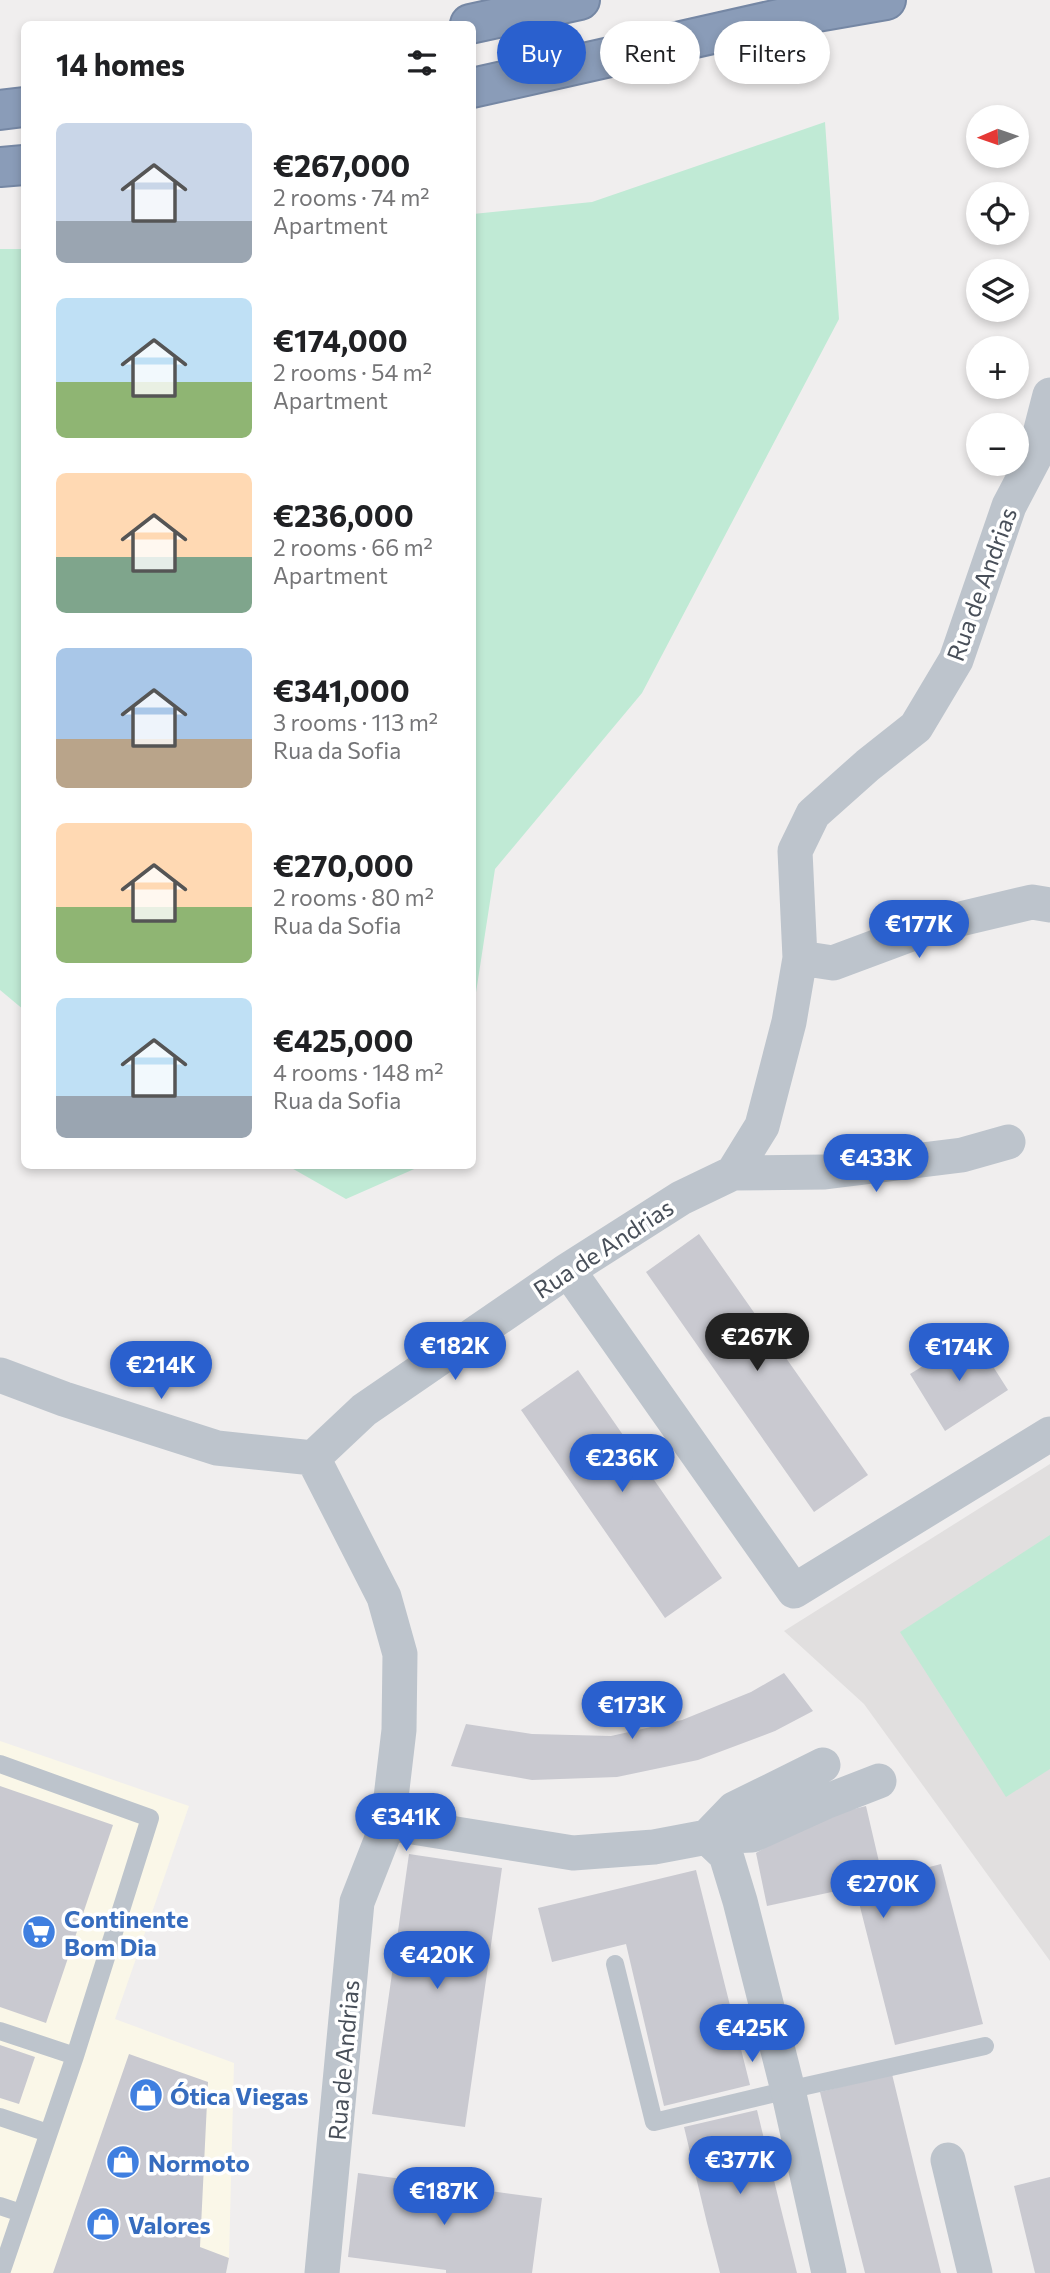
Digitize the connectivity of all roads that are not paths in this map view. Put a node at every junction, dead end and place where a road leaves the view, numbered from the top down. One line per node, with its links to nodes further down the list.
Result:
1 (580, 0): 3 (highway)
2 (886, 0): 4 (highway)
3 (476, 23)
4 (476, 87)
5 (21, 107): 6 (highway)
6 (0, 110)
7 (21, 165): 8 (highway)
8 (0, 167)
9 (1050, 395): 11 (street)
10 (1050, 428): 11 (street, Rua de Andrias)
11 (1033, 459): 13 (street, Rua de Andrias)
12 (1050, 905): 13 (street)
13 (800, 958): 15 (street, Rua de Andrias)
14 (1008, 1142): 15 (street)
15 (733, 1173): 16 (street, Rua de Andrias)
16 (568, 1270): 18 (street); 19 (street, Rua de Andrias)
17 (0, 1375): 19 (street)
18 (1050, 1434)
19 (313, 1458): 23 (street, Rua de Andrias)
20 (0, 1764): 28 (lane)
21 (823, 1765): 24 (street)
22 (878, 1781): 24 (street)
23 (388, 1823): 24 (street); 36 (street, Rua de Andrias)
24 (707, 1837): 29 (street)
25 (615, 1964): 29 (lane)
26 (0, 2031): 28 (lane)
27 (985, 2046): 29 (lane)
28 (75, 2056): 31 (lane)
29 (788, 2090): 37 (street)
30 (0, 2117): 31 (lane)
31 (48, 2133): 34 (lane)
32 (948, 2160): 38 (street)
33 (0, 2206): 34 (lane)
34 (21, 2213): 35 (lane)
35 (1, 2273)
36 (322, 2273)
37 (829, 2273)
38 (975, 2273)

